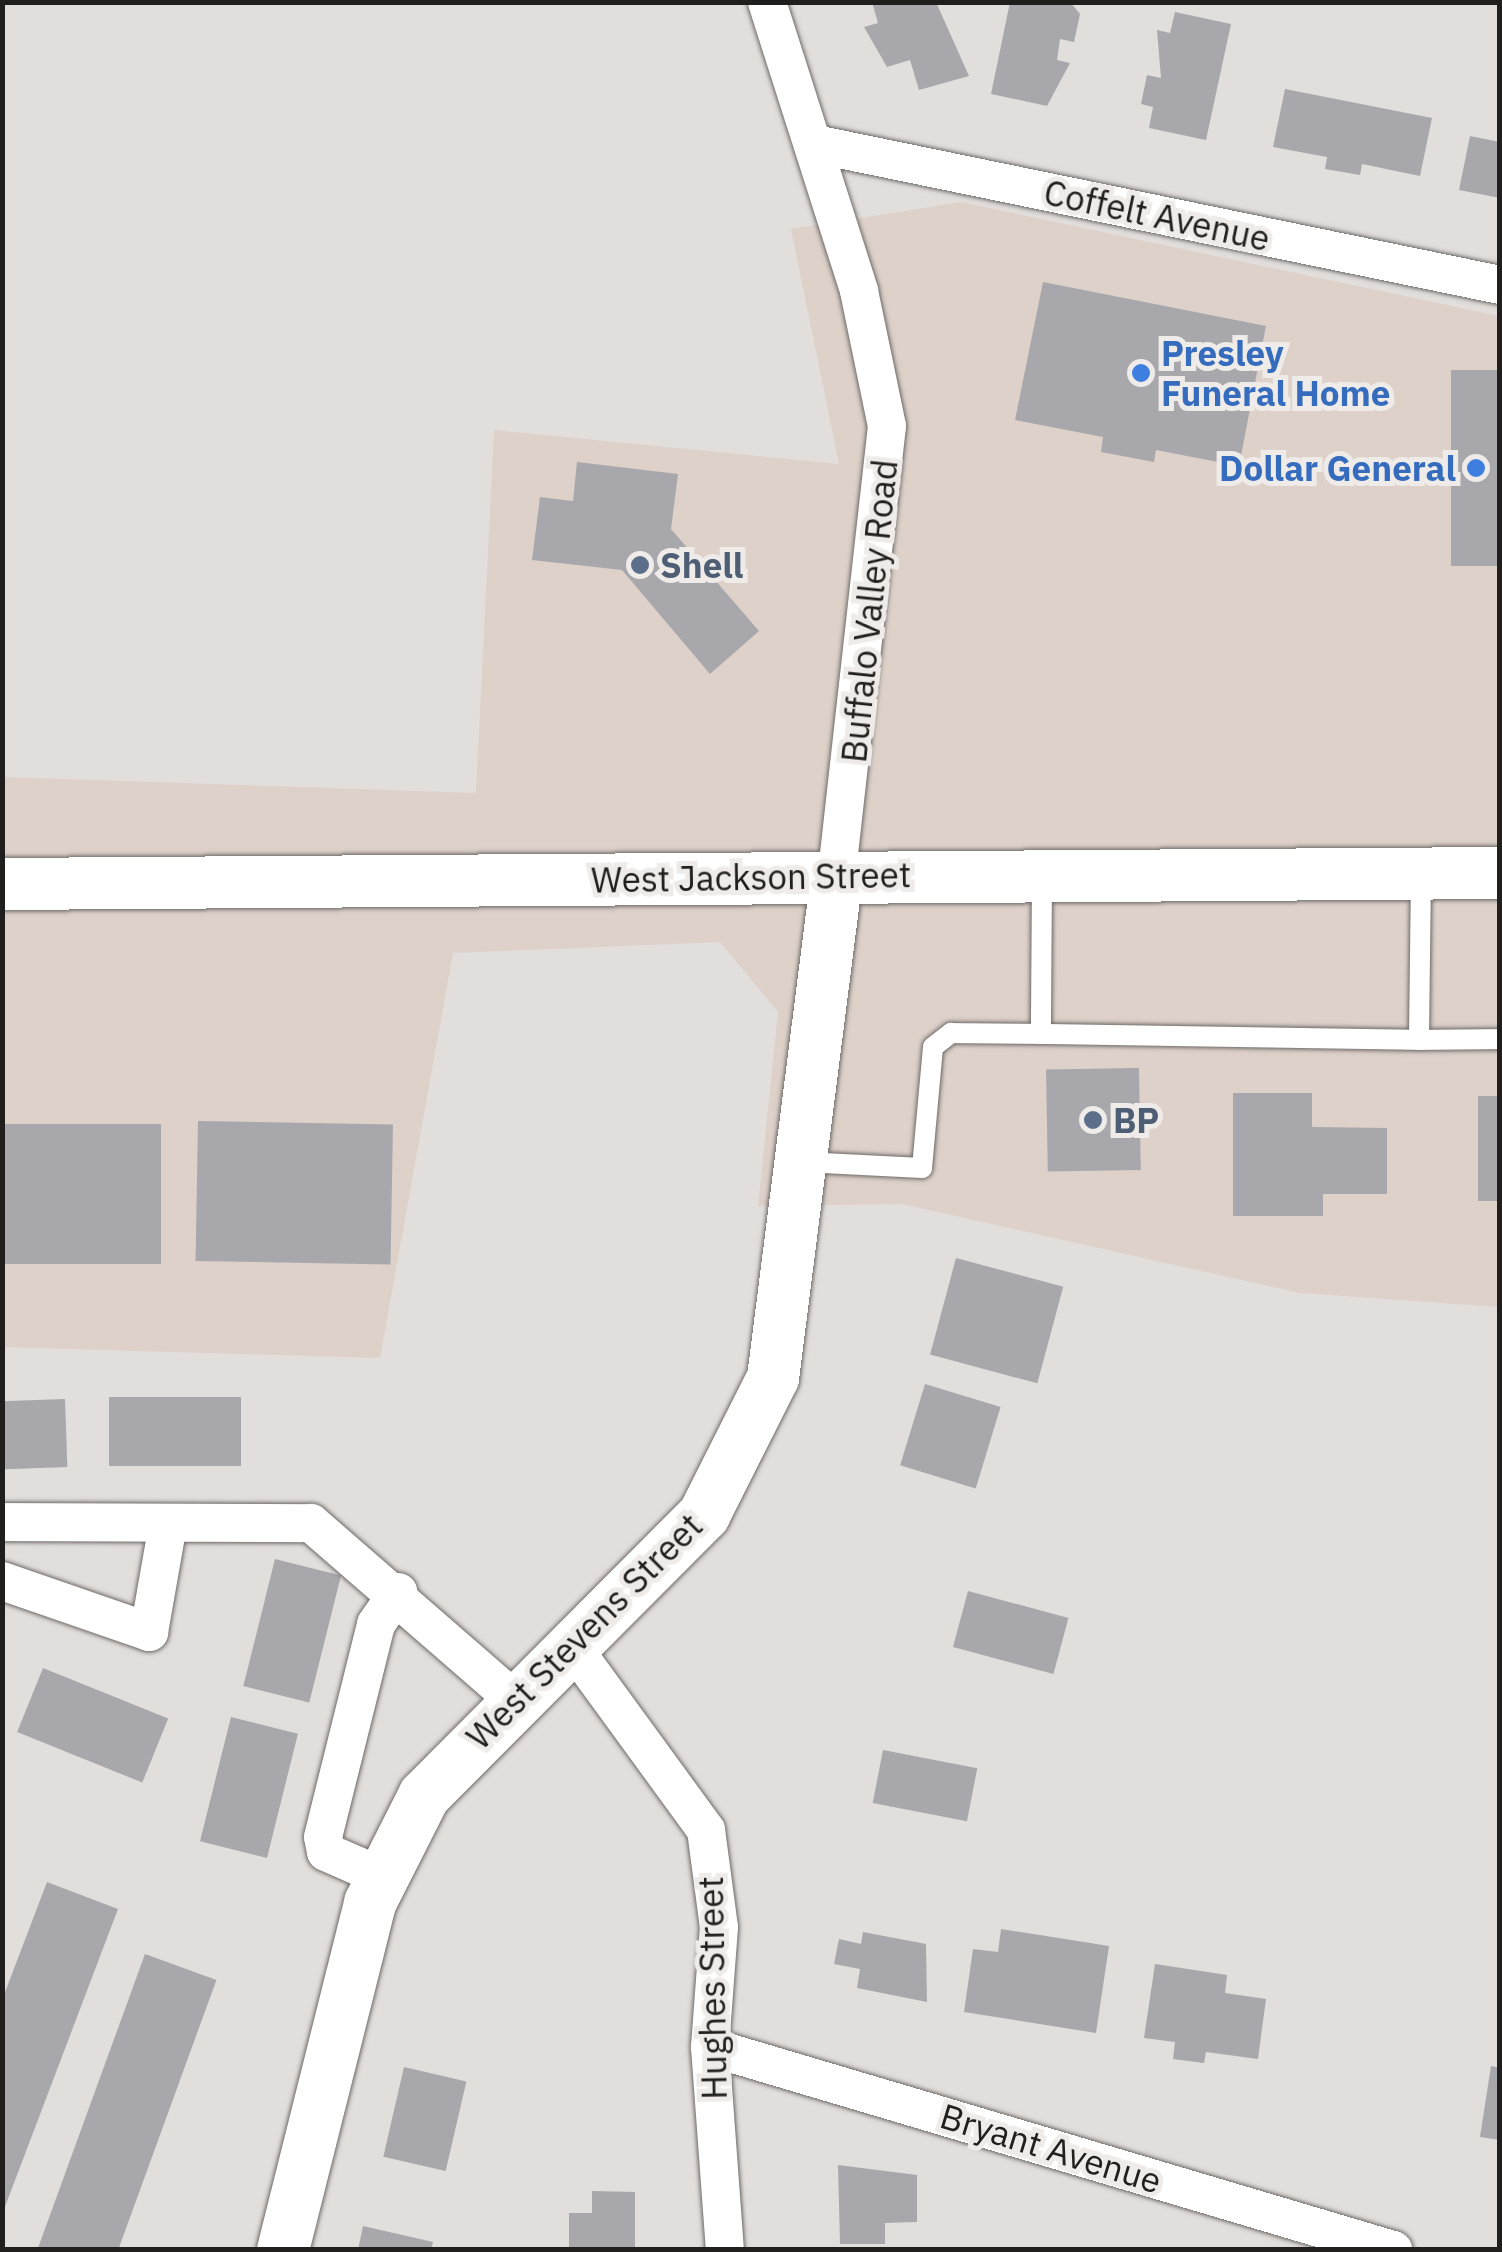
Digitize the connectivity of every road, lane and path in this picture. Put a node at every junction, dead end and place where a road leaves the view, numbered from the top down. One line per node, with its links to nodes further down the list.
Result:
1 (767, 2): 2 (street, Buffalo Valley Road)
2 (815, 144): 3 (street, Coffelt Avenue); 7 (street, Buffalo Valley Road)
3 (1500, 285)
4 (1042, 874): 5 (street, West Jackson Street); 7 (street, West Jackson Street); 9 (lane)
5 (1422, 874): 6 (street, West Jackson Street); 11 (lane)
6 (1500, 874)
7 (837, 875): 8 (street, West Jackson Street); 12 (street, West Stevens Street)
8 (2, 884)
9 (1040, 1034): 11 (lane); 12 (lane)
10 (1500, 1039): 11 (lane)
11 (1418, 1040)
12 (800, 1162): 17 (street, West Stevens Street)
13 (2, 1522): 14 (street)
14 (168, 1524): 15 (street); 16 (street)
15 (2, 1581)
16 (398, 1592): 18 (street); 19 (street)
17 (574, 1649): 18 (street, West Stevens Street); 20 (street, Hughes Street)
18 (516, 1701): 19 (street, West Stevens Street)
19 (383, 1878): 21 (street, West Stevens Street)
20 (710, 2047): 22 (street, Hughes Street); 23 (street, Bryant Avenue)
21 (283, 2250)
22 (725, 2250)
23 (1392, 2250)

